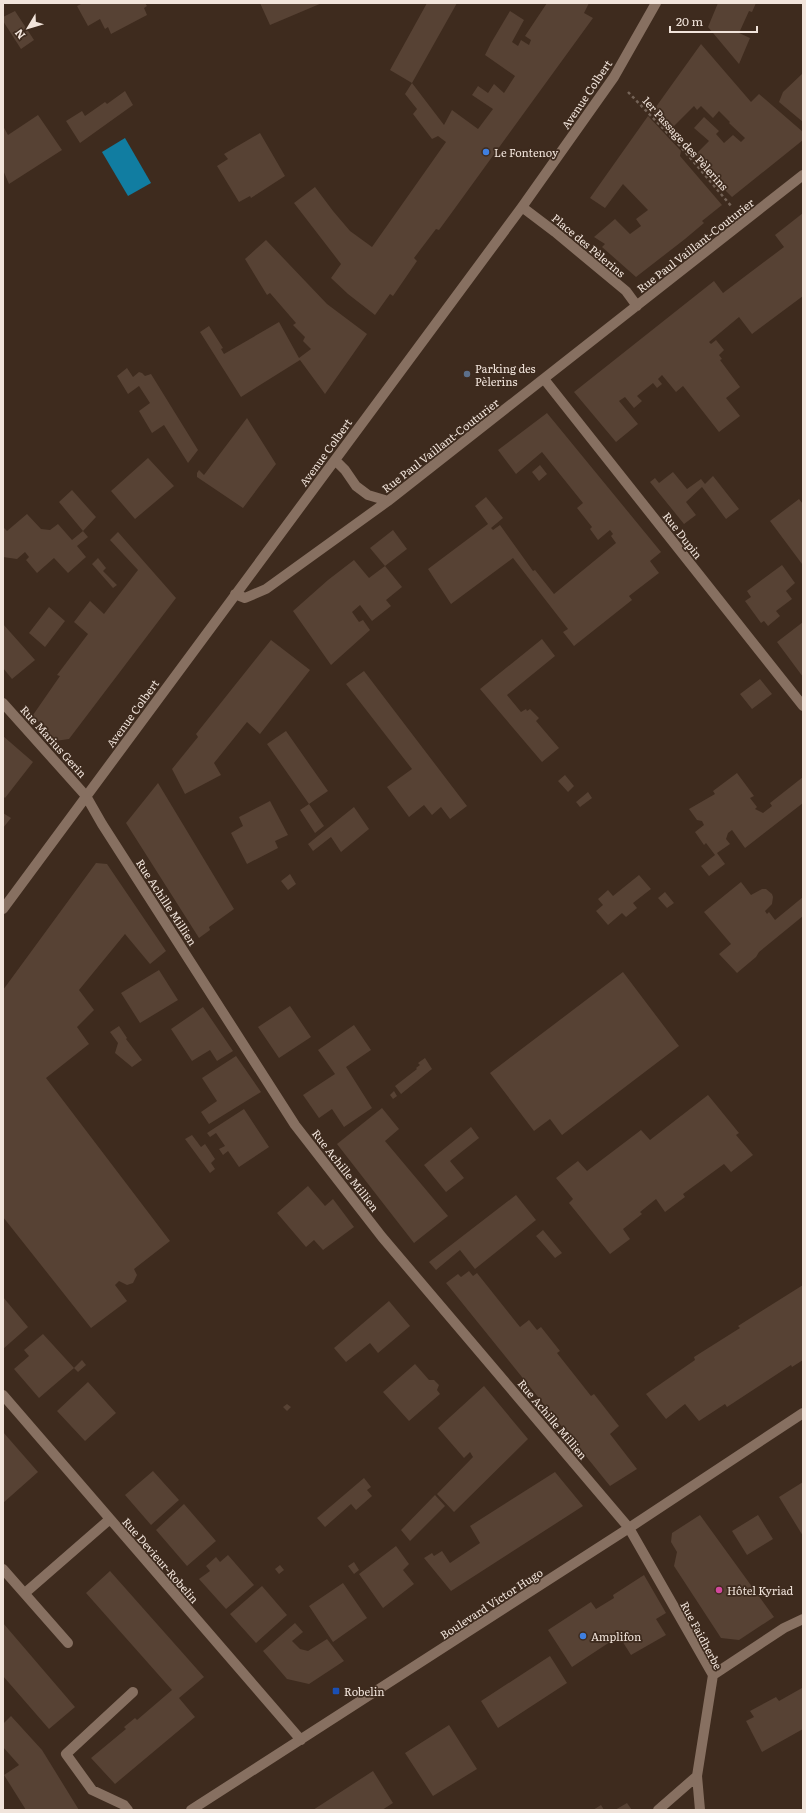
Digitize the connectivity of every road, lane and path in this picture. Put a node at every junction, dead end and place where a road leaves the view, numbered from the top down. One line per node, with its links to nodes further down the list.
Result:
1 (656, 3): 2 (street, Avenue Colbert)
2 (614, 77): 4 (street, Avenue Colbert); 5 (path, 1er Passage des Pèlerins)
3 (803, 176): 5 (street, Rue Paul Vaillant-Couturier)
4 (522, 207): 6 (street, Place des Pèlerins); 8 (street, Avenue Colbert)
5 (745, 221): 6 (street, Rue Paul Vaillant-Couturier)
6 (637, 306): 7 (street, Rue Paul Vaillant-Couturier)
7 (544, 379): 9 (street, Rue Paul Vaillant-Couturier); 12 (street, Rue Dupin)
8 (335, 460): 9 (street); 10 (street, Avenue Colbert)
9 (388, 501): 10 (street, Rue Paul Vaillant-Couturier)
10 (235, 594): 13 (street, Avenue Colbert)
11 (3, 703): 13 (street, Rue Marius Gerin)
12 (803, 706)
13 (86, 796): 14 (street, Avenue Colbert); 18 (street, Rue Achille Millien)
14 (3, 909)
15 (3, 1395): 17 (street, Rue Devieur-Robelin)
16 (803, 1413): 18 (street, Boulevard Victor Hugo)
17 (110, 1519): 20 (street); 25 (street, Rue Devieur-Robelin)
18 (629, 1528): 23 (street, Rue Faidherbe); 25 (street, Boulevard Victor Hugo)
19 (3, 1569): 20 (street)
20 (25, 1593): 22 (street)
21 (803, 1619): 23 (street)
22 (68, 1643)
23 (713, 1676): 26 (street, Rue Faidherbe)
24 (133, 1692): 27 (street)
25 (301, 1740): 28 (street, Boulevard Victor Hugo)
26 (697, 1776): 29 (street); 30 (street, Rue Faidherbe)
27 (128, 1810)
28 (191, 1810)
29 (658, 1810)
30 (700, 1810)

